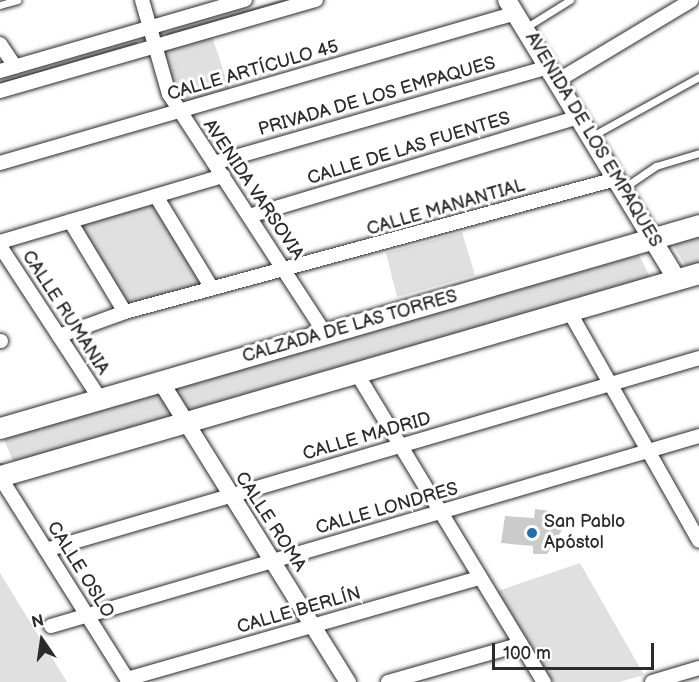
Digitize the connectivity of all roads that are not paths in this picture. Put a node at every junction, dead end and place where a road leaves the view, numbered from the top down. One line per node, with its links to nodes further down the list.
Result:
1 (17, 0): 7 (lane)
2 (142, 0): 9 (street, AVENIDA VARSOVIA)
3 (245, 0): 9 (street)
4 (316, 0): 11 (street)
5 (570, 0): 8 (lane)
6 (692, 0): 14 (street, PRIVADA DE LOS EMPAQUES)
7 (0, 5)
8 (516, 14): 14 (main road, AVENIDA DE LOS EMPAQUES); 17 (street, CALLE ARTÍCULO 45)
9 (149, 27): 11 (street, AVENIDA VARSOVIA); 12 (street)
10 (0, 44): 12 (street)
11 (154, 45): 16 (street); 17 (street, AVENIDA VARSOVIA)
12 (15, 66): 13 (street)
13 (0, 71)
14 (553, 74): 18 (main road, AVENIDA DE LOS EMPAQUES); 21 (street, PRIVADA DE LOS EMPAQUES)
15 (699, 77): 19 (lane)
16 (0, 91)
17 (179, 111): 21 (street, AVENIDA VARSOVIA); 22 (street, CALLE ARTÍCULO 45)
18 (578, 117): 19 (main road, AVENIDA DE LOS EMPAQUES); 26 (street, CALLE DE LAS FUENTES)
19 (590, 137): 24 (main road, AVENIDA DE LOS EMPAQUES)
20 (699, 153): 24 (lane)
21 (214, 162): 23 (street, AVENIDA VARSOVIA)
22 (0, 163)
23 (223, 176): 25 (street); 26 (street, AVENIDA VARSOVIA)
24 (619, 184): 29 (main road, AVENIDA DE LOS EMPAQUES); 31 (street, CALLE MANANTIAL)
25 (156, 196): 27 (street); 34 (street)
26 (249, 216): 31 (street, AVENIDA VARSOVIA)
27 (70, 221): 30 (street); 36 (street)
28 (699, 225): 29 (main road, CALZADA DE LAS TORRES)
29 (652, 239): 33 (main road, AVENIDA DE LOS EMPAQUES); 37 (main road, CALZADA DE LAS TORRES)
30 (0, 244): 38 (street, CALLE RUMANIA)
31 (286, 272): 34 (street, CALLE MANANTIAL); 37 (street, AVENIDA VARSOVIA)
32 (699, 273): 33 (main road)
33 (677, 280): 35 (main road)
34 (212, 288): 36 (street, CALLE MANANTIAL)
35 (569, 311): 40 (main road); 42 (street)
36 (125, 312): 38 (street, CALLE MANANTIAL)
37 (326, 335): 41 (main road, CALZADA DE LAS TORRES)
38 (59, 336): 43 (street, CALLE RUMANIA)
39 (699, 358): 42 (street, CALLE MADRID)
40 (356, 372): 44 (main road); 47 (street)
41 (161, 382): 43 (main road, CALZADA DE LAS TORRES); 44 (street, CALLE ROMA)
42 (610, 385): 47 (street, CALLE MADRID); 48 (street)
43 (100, 399): 45 (main road, CALZADA DE LAS TORRES)
44 (183, 423): 49 (main road); 50 (street, CALLE ROMA)
45 (0, 428)
46 (699, 436): 48 (street, CALLE LONDRES)
47 (401, 446): 50 (street, CALLE MADRID); 51 (street)
48 (648, 451): 51 (street, CALLE LONDRES); 52 (street)
49 (0, 476): 54 (street, CALLE OSLO)
50 (230, 495): 54 (street, CALLE MADRID); 55 (street, CALLE ROMA)
51 (441, 512): 55 (street, CALLE LONDRES); 56 (street)
52 (692, 516): 53 (street)
53 (699, 542)
54 (46, 549): 57 (street, CALLE OSLO)
55 (272, 561): 57 (street, CALLE LONDRES); 59 (street, CALLE ROMA)
56 (480, 578): 59 (street, CALLE BERLÍN); 60 (street)
57 (86, 614): 58 (street, CALLE LONDRES); 62 (street, CALLE OSLO)
58 (51, 626)
59 (313, 626): 62 (street, CALLE BERLÍN); 63 (street, CALLE ROMA)
60 (521, 644): 64 (street); 65 (street)
61 (699, 668): 66 (street)
62 (128, 681)
63 (348, 682)
64 (388, 682)
65 (544, 682)
66 (652, 682)

